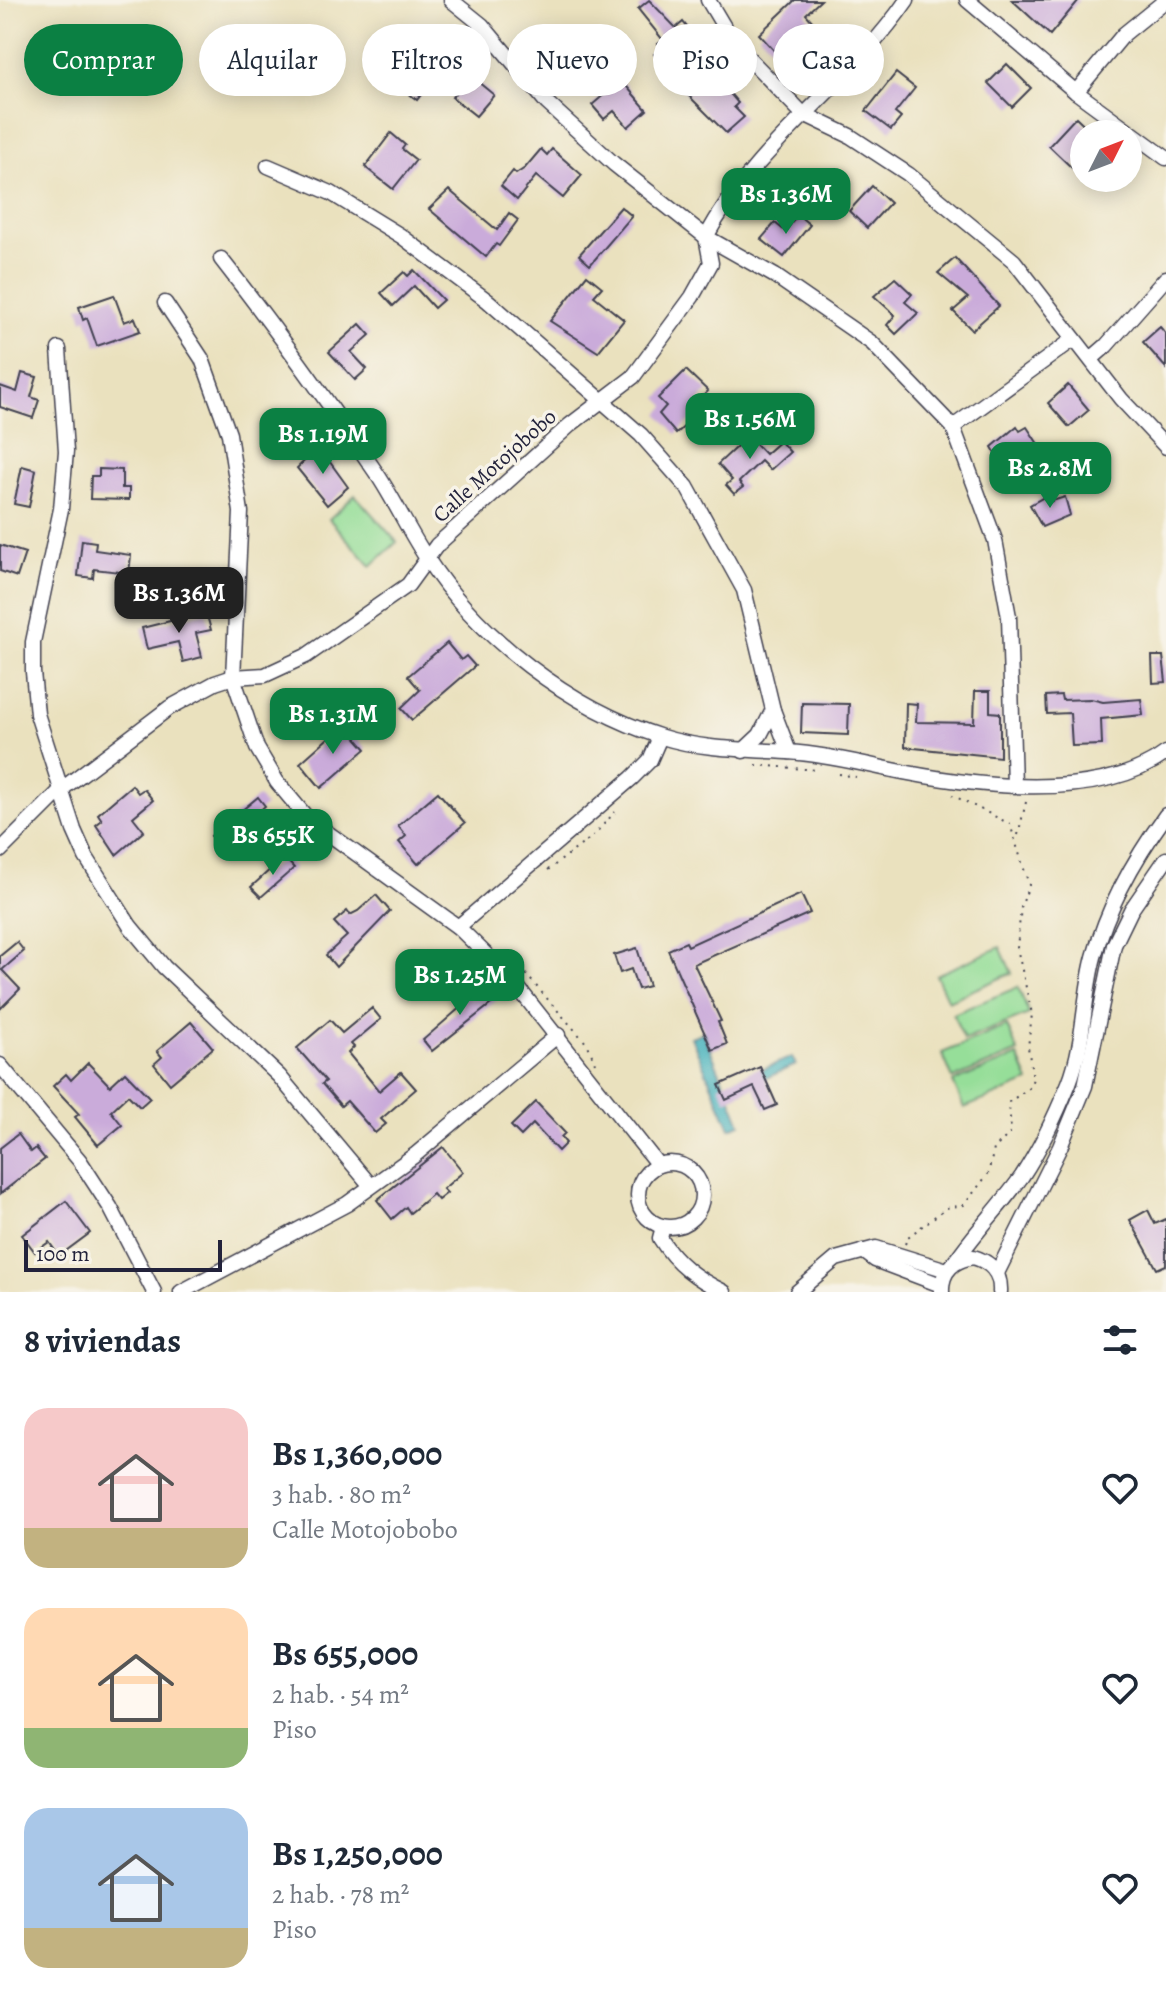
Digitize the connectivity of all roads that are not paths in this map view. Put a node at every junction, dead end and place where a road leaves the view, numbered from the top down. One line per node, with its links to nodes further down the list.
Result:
1 (451, 0): 10 (street)
2 (708, 0): 7 (street)
3 (907, 0): 7 (street)
4 (967, 0): 6 (street)
5 (1166, 0): 6 (street)
6 (1076, 92): 8 (street)
7 (802, 113): 10 (street); 14 (street)
8 (1166, 158)
9 (268, 166): 17 (street)
10 (706, 237): 17 (street, Calle Motojobobo); 18 (street)
11 (221, 259): 20 (street)
12 (1166, 278): 16 (street)
13 (165, 303): 21 (street)
14 (1074, 339): 16 (street); 18 (street)
15 (59, 349): 28 (street)
16 (1091, 359): 19 (street)
17 (602, 404): 20 (street, Calle Motojobobo); 22 (street)
18 (953, 427): 27 (street)
19 (1166, 447)
20 (427, 559): 21 (street, Calle Motojobobo); 23 (street)
21 (233, 677): 28 (street, Calle Motojobobo); 32 (street)
22 (773, 710): 24 (street); 26 (street)
23 (660, 737): 26 (street); 32 (street)
24 (789, 752): 26 (street); 27 (street)
25 (1166, 753): 27 (street)
26 (745, 757)
27 (1020, 785)
28 (62, 789): 30 (street, Calle Motojobobo); 36 (street)
29 (1166, 815): 39 (street)
30 (0, 851)
31 (1166, 859): 40 (street)
32 (458, 927): 33 (street)
33 (558, 1035): 35 (street); 36 (street)
34 (0, 1065): 42 (street)
35 (658, 1165): 37 (street); 37 (street)
36 (371, 1186): 43 (street)
37 (663, 1227): 44 (street)
38 (863, 1251): 39 (street); 41 (street); 45 (street)
39 (950, 1266): 40 (street); 41 (street)
40 (999, 1286)
41 (942, 1288)
42 (154, 1292)
43 (181, 1292)
44 (724, 1292)
45 (797, 1292)

